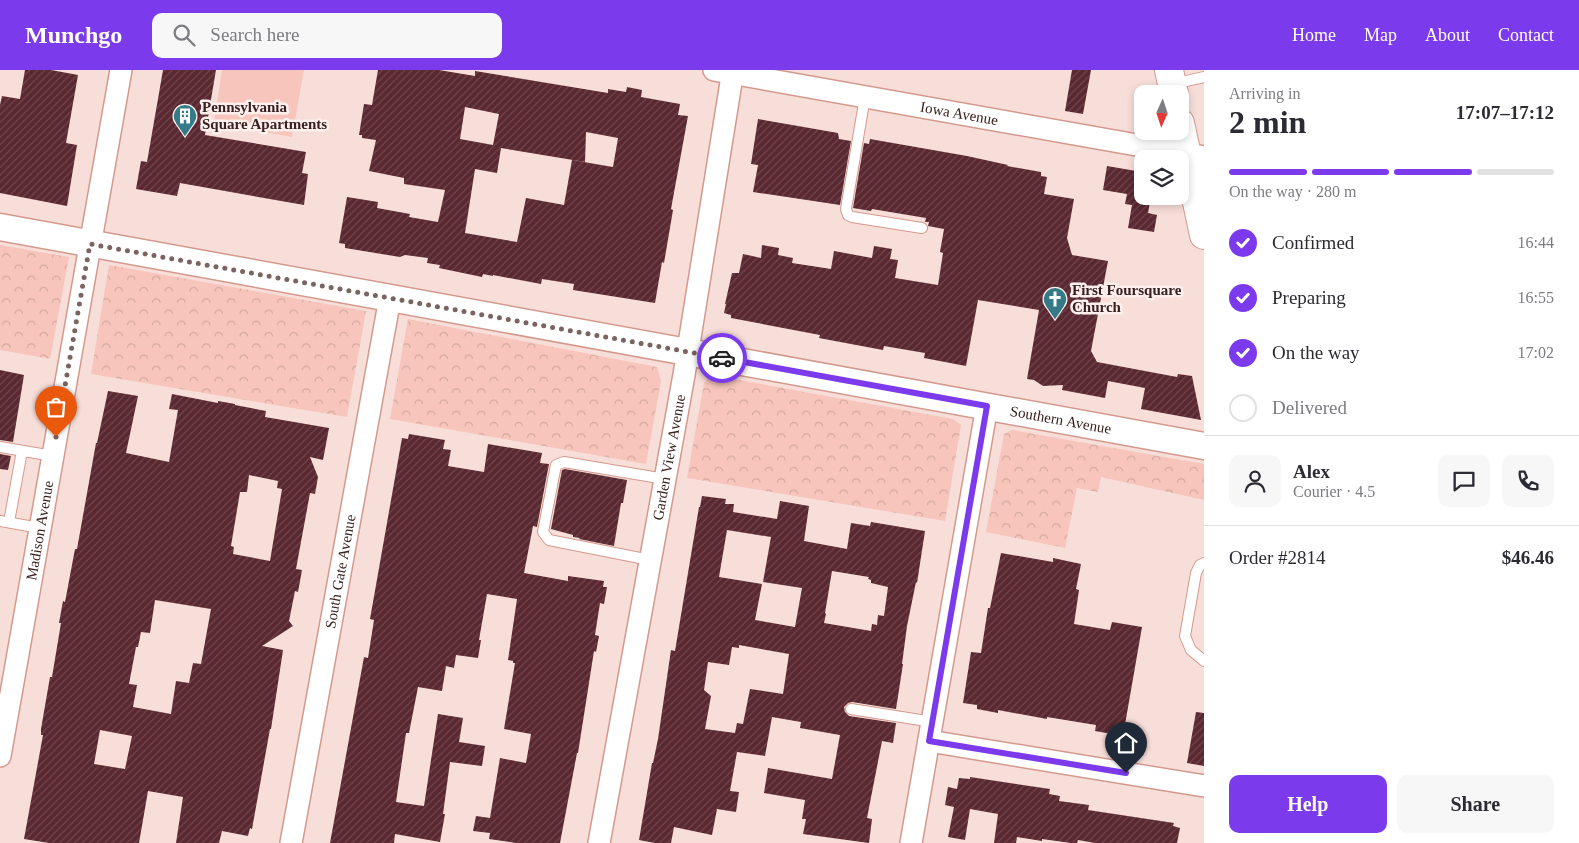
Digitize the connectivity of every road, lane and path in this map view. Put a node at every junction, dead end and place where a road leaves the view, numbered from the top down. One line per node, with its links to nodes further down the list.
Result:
1 (121, 70): 11 (street, Madison Avenue)
2 (726, 71): 5 (street, Iowa Avenue); 13 (street, Garden View Avenue)
3 (1204, 76): 4 (lane)
4 (1172, 83)
5 (865, 97): 7 (street, Iowa Avenue); 9 (lane)
6 (1188, 140): 7 (main road)
7 (1195, 156): 10 (main road)
8 (0, 227): 11 (street, Southern Avenue)
9 (922, 228)
10 (1204, 235)
11 (90, 244): 12 (street, Southern Avenue); 18 (street, Madison Avenue)
12 (390, 298): 13 (street, Southern Avenue); 29 (street, South Gate Avenue)
13 (688, 352): 14 (street, Southern Avenue); 19 (street, Garden View Avenue)
14 (987, 406): 15 (street, Southern Avenue); 26 (street)
15 (1204, 446)
16 (0, 447): 17 (lane)
17 (22, 451): 18 (lane); 20 (lane)
18 (53, 456): 21 (street, Madison Avenue)
19 (665, 479): 22 (street, Garden View Avenue); 22 (lane)
20 (4, 521): 21 (lane)
21 (40, 528): 27 (street, Madison Avenue)
22 (650, 560): 30 (street, Garden View Avenue)
23 (1204, 563): 24 (lane)
24 (1204, 661)
25 (851, 709): 26 (lane)
26 (931, 732): 28 (street); 31 (street)
27 (0, 756)
28 (1204, 786)
29 (291, 843)
30 (599, 843)
31 (911, 843)

